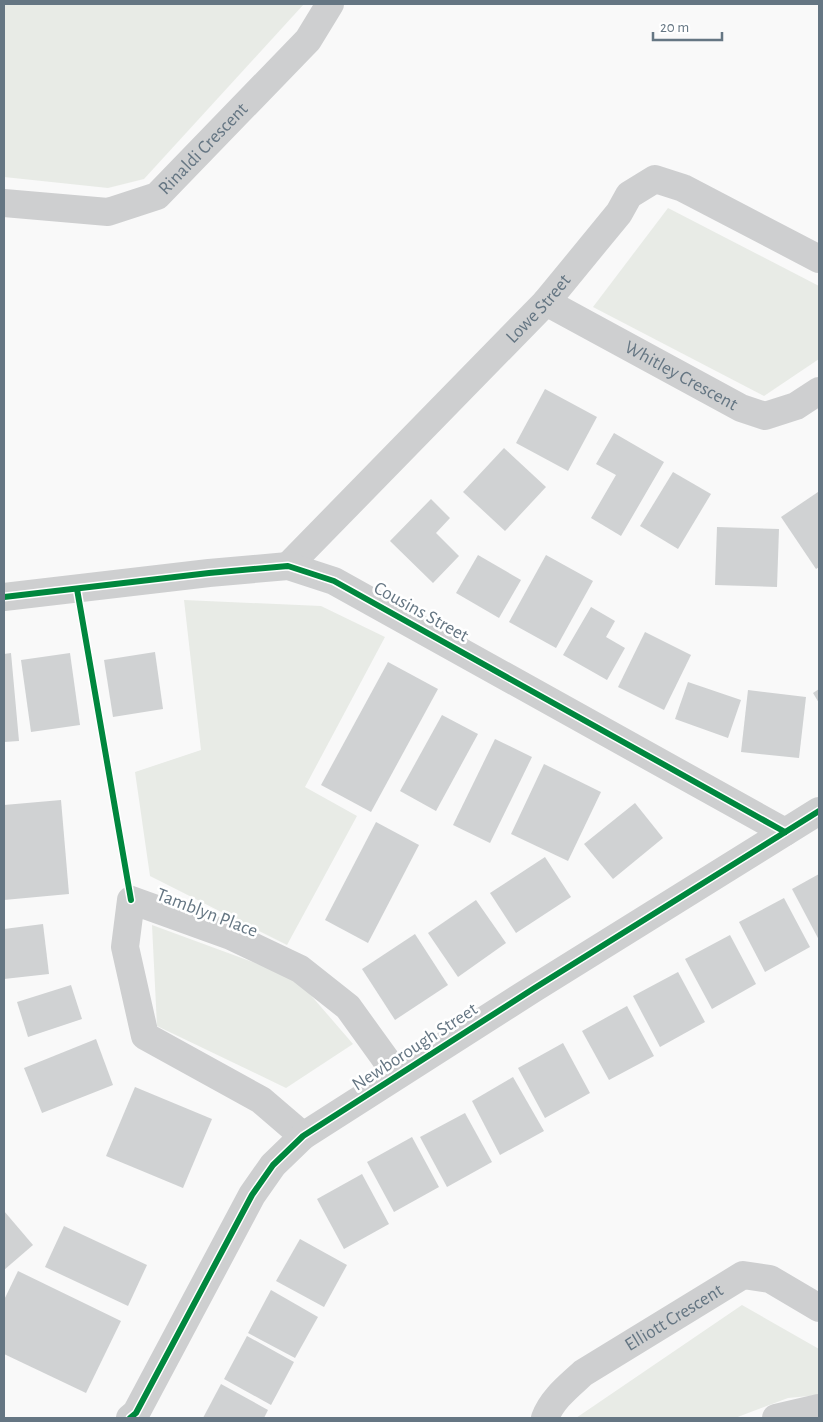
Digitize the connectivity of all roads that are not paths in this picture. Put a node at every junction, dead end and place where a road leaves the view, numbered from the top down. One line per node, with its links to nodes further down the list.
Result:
1 (330, 4): 2 (street, Rinaldi Crescent)
2 (4, 203)
3 (819, 259): 4 (street, Lowe Street)
4 (546, 302): 5 (street, Whitley Crescent); 6 (street, Lowe Street)
5 (819, 391)
6 (288, 566): 7 (street, Cousins Street); 9 (street, Cousins Street)
7 (4, 597)
8 (819, 810): 9 (street, Newborough Street)
9 (784, 832): 10 (street, Newborough Street)
10 (398, 1075): 11 (street, Newborough Street); 11 (street, Tamblyn Place)
11 (303, 1136): 14 (street, Newborough Street)
12 (819, 1308): 15 (street, Elliott Crescent)
13 (819, 1408): 16 (street)
14 (134, 1416)
15 (546, 1418)
16 (776, 1418)

